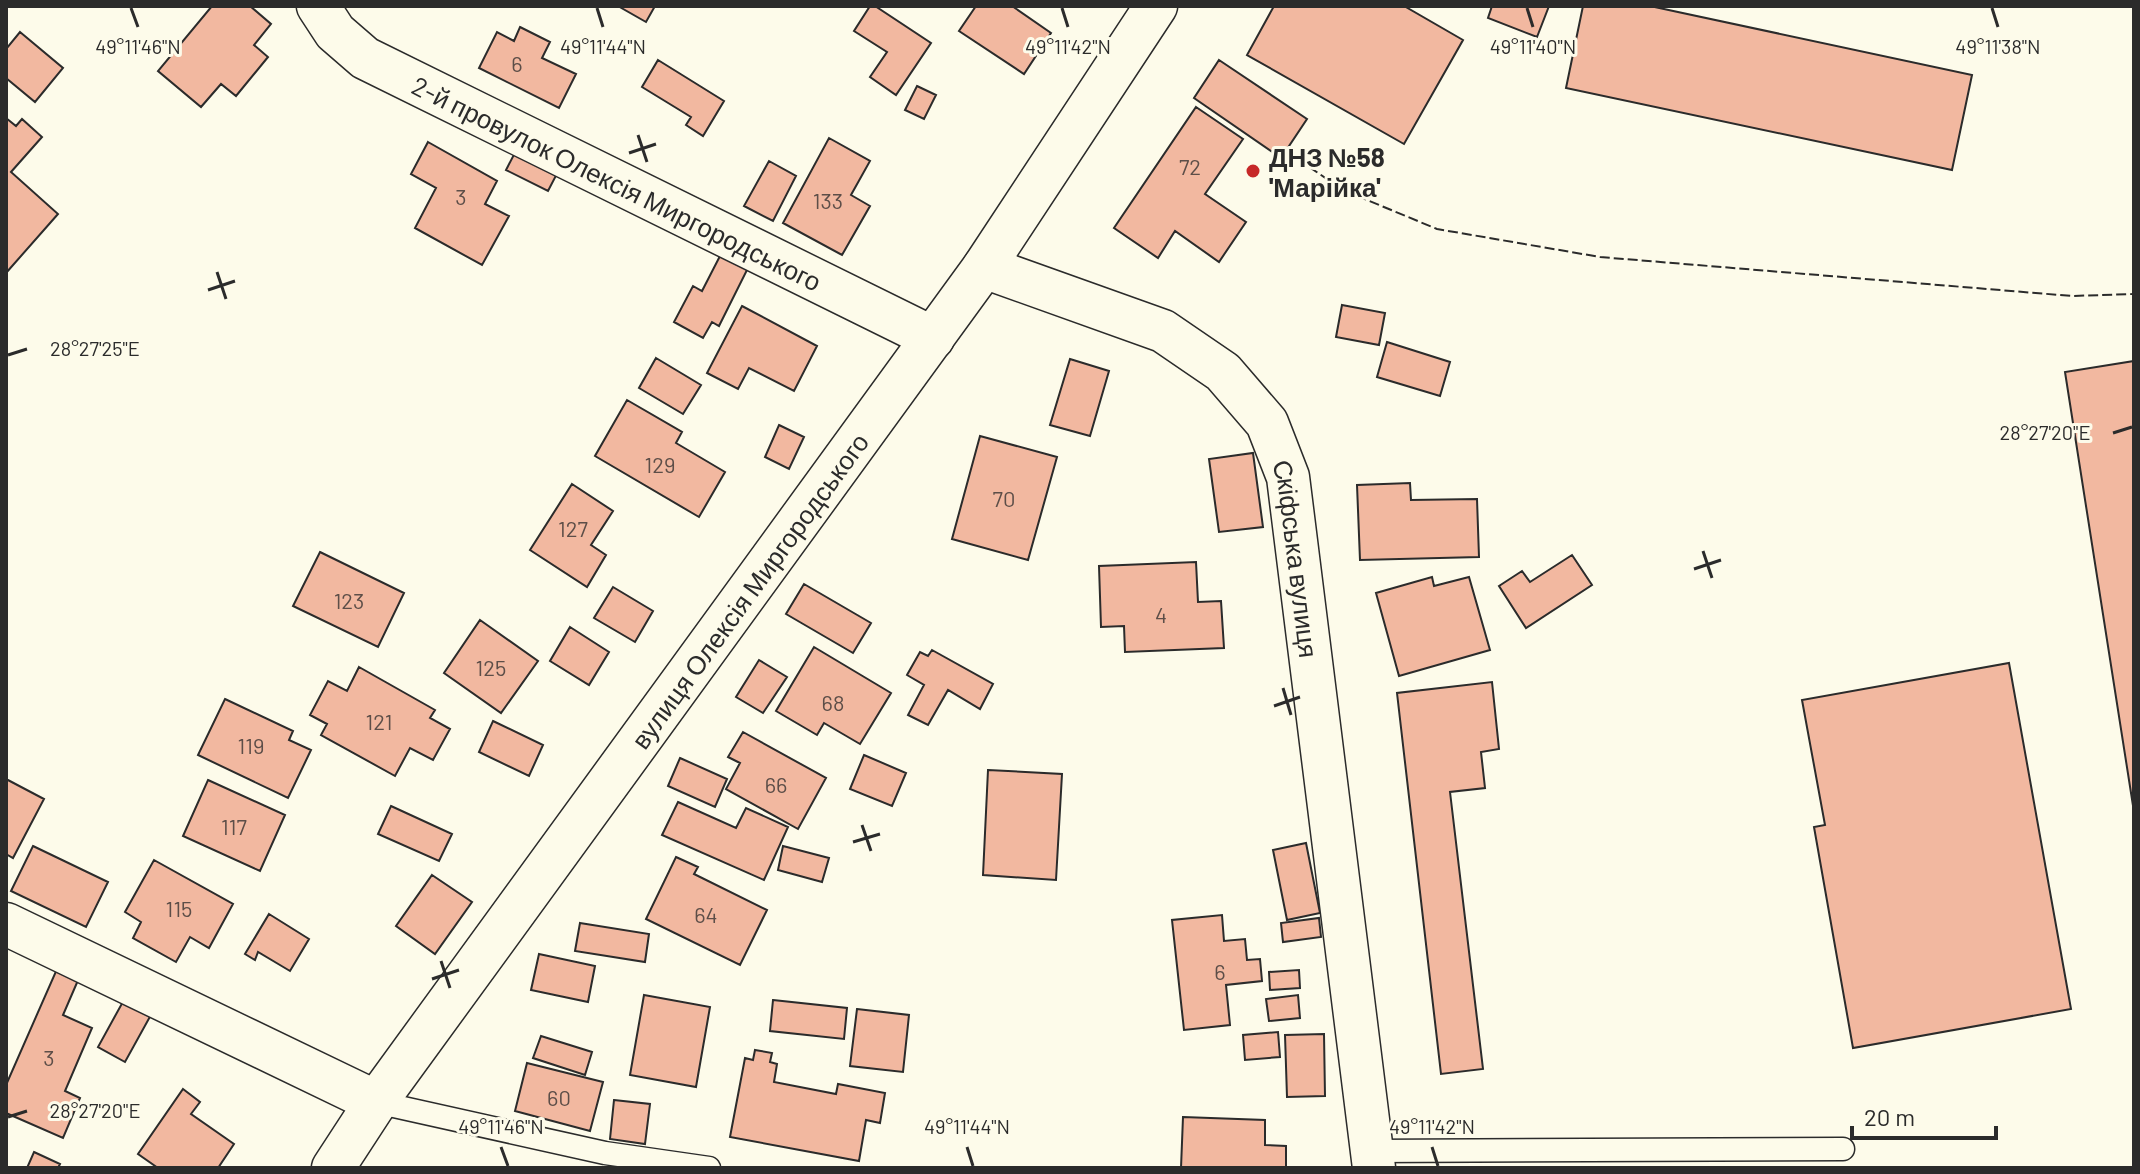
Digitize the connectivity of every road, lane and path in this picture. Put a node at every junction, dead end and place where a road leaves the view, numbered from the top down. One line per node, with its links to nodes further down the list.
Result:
1 (318, 6): 4 (street, 2-й провулок Олексія Миргородського)
2 (1156, 6): 3 (street, вулиця Олексія Миргородського)
3 (984, 267): 4 (street, вулиця Олексія Миргородського); 8 (street, Скіфська вулиця)
4 (933, 338): 6 (street, вулиця Олексія Миргородського)
5 (6, 924): 6 (street)
6 (376, 1102): 9 (street, вулиця Олексія Миргородського); 10 (lane)
7 (1843, 1149): 8 (lane)
8 (1373, 1160)
9 (333, 1168)
10 (709, 1168)

